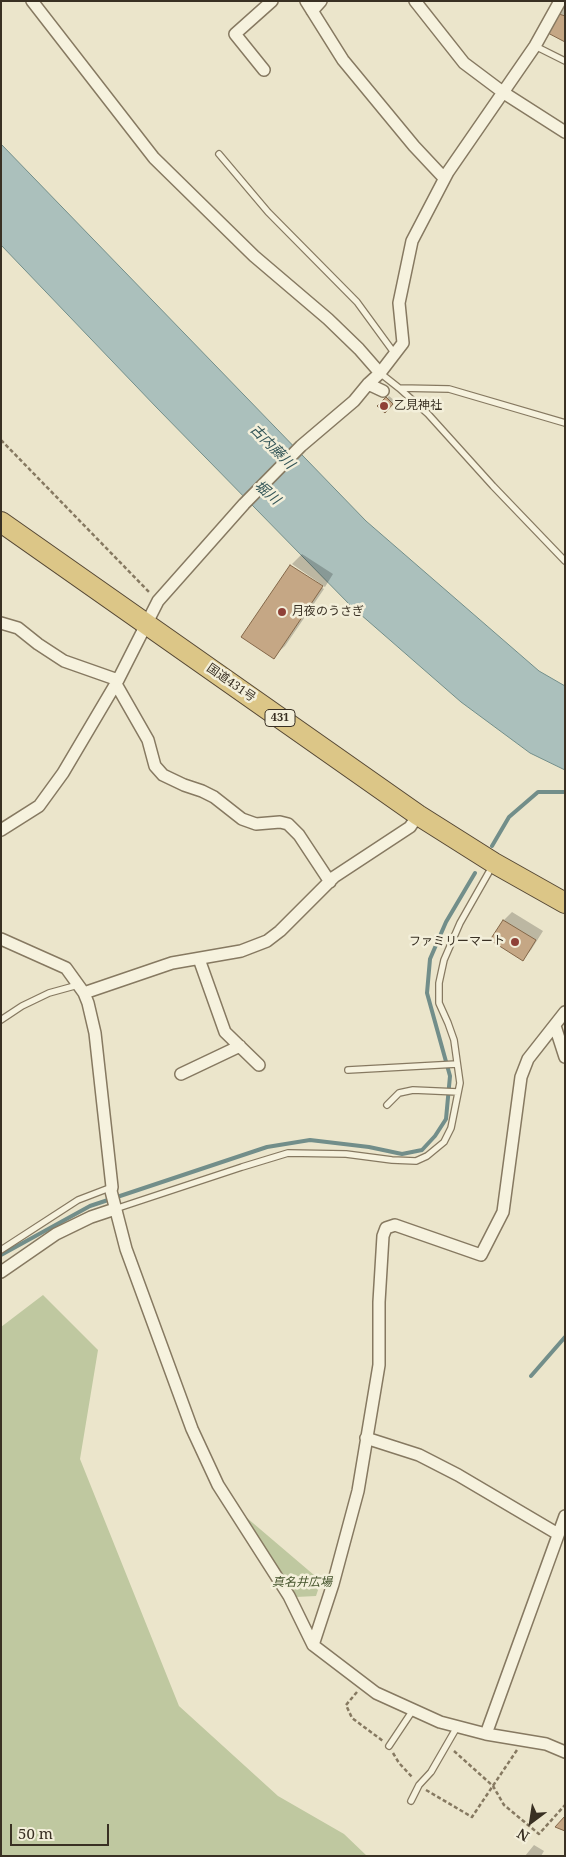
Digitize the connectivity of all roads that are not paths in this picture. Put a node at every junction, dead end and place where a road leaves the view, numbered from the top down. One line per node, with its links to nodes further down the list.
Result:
1 (32, 1): 15 (street)
2 (272, 1): 9 (street)
3 (321, 1): 6 (street)
4 (415, 1): 10 (street)
5 (560, 1): 7 (street)
6 (309, 6): 13 (street)
7 (535, 46): 8 (lane); 10 (street)
8 (565, 61)
9 (264, 70)
10 (504, 94): 11 (street); 13 (street)
11 (565, 132)
12 (219, 154): 14 (lane)
13 (444, 178): 14 (street)
14 (395, 354): 15 (street)
15 (380, 373): 16 (street); 17 (lane)
16 (368, 384): 18 (street); 23 (street)
17 (399, 388): 19 (lane); 21 (lane)
18 (383, 391)
19 (565, 423)
20 (1, 522): 23 (highway, 国道431号 / 431)
21 (565, 561)
22 (1, 623): 24 (street)
23 (146, 623): 24 (street); 25 (highway, 国道431号 / 431)
24 (117, 682): 26 (street); 28 (street)
25 (418, 815): 27 (highway, 国道431号 / 431); 28 (street)
26 (1, 830)
27 (494, 863): 29 (highway, 国道431号 / 431); 38 (lane)
28 (330, 882): 31 (street)
29 (565, 903)
30 (1, 939): 32 (street)
31 (198, 959): 32 (street); 36 (street)
32 (81, 989): 34 (lane); 44 (street)
33 (565, 1012): 35 (street)
34 (1, 1020)
35 (555, 1026): 37 (street); 48 (street)
36 (240, 1046): 39 (street); 41 (street)
37 (565, 1057)
38 (457, 1064): 40 (lane); 42 (lane)
39 (260, 1065)
40 (348, 1070)
41 (181, 1074)
42 (458, 1092): 43 (lane); 45 (lane)
43 (387, 1105)
44 (111, 1189): 45 (street); 46 (lane)
45 (115, 1208): 47 (street); 51 (street)
46 (1, 1250)
47 (1, 1272)
48 (366, 1438): 50 (street); 51 (street)
49 (565, 1516): 50 (street)
50 (558, 1534): 54 (street)
51 (313, 1645): 52 (street)
52 (413, 1710): 53 (street); 55 (lane)
53 (456, 1727): 54 (street); 57 (lane)
54 (486, 1734): 56 (street)
55 (389, 1746)
56 (565, 1752)
57 (410, 1801)

